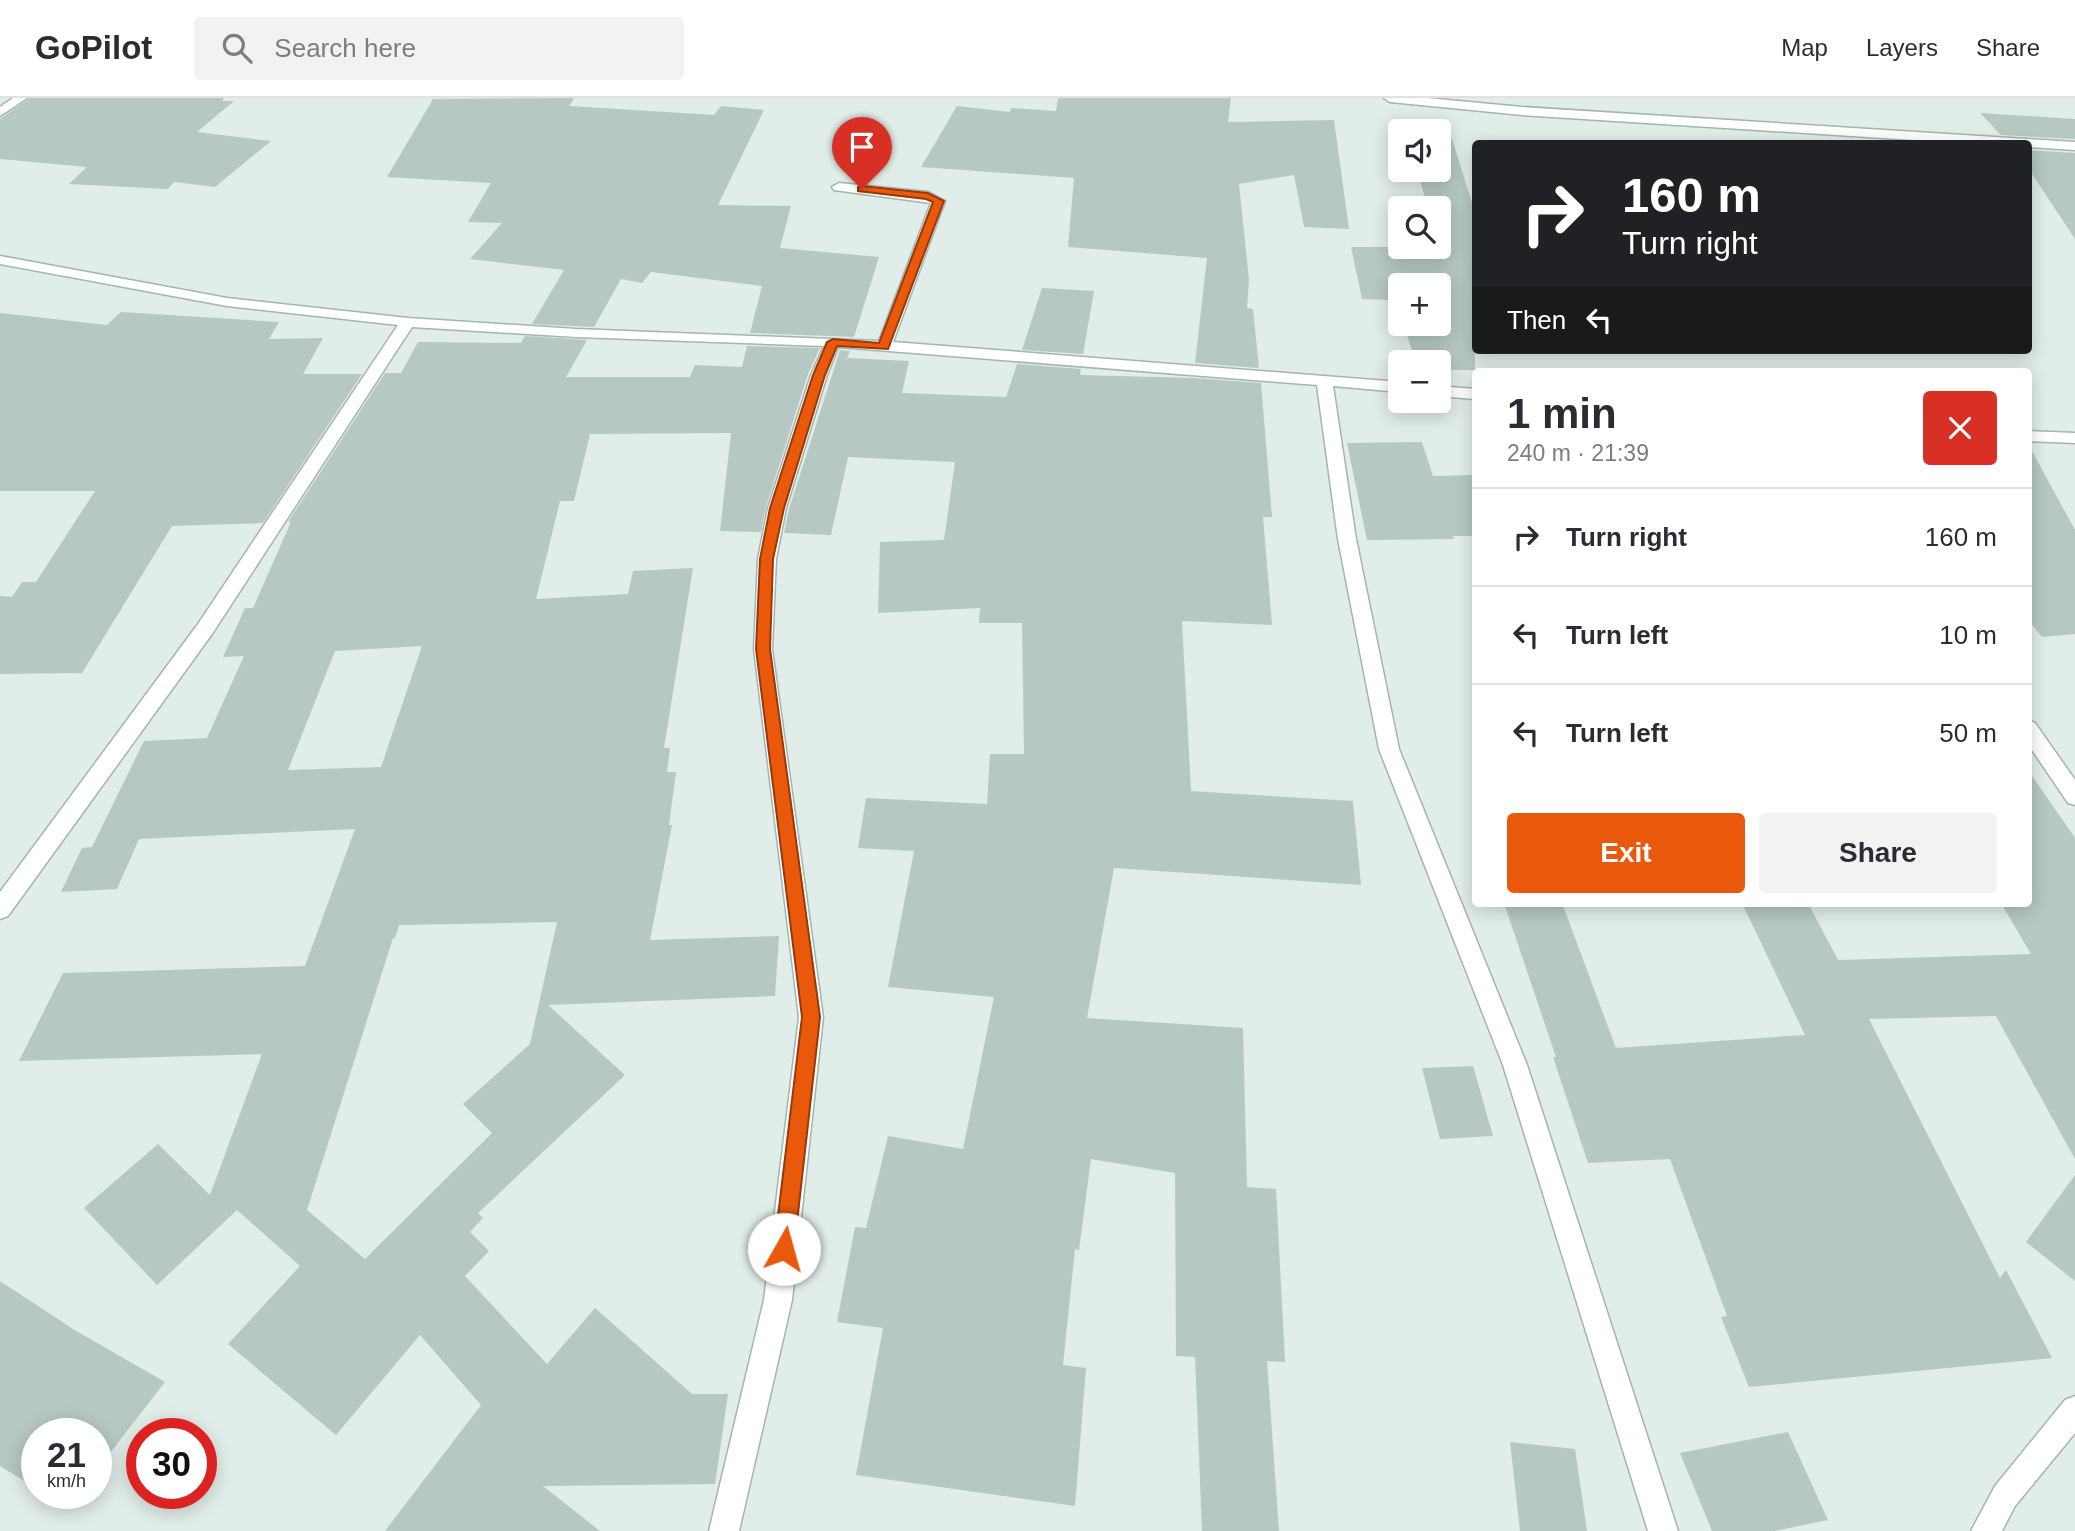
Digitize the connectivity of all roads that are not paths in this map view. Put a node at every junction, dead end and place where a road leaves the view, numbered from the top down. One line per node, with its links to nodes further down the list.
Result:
1 (21, 98): 3 (street)
2 (1390, 98): 4 (street)
3 (0, 112)
4 (1980, 140)
5 (2032, 143): 6 (street)
6 (2075, 146)
7 (839, 187): 11 (street)
8 (1, 261): 9 (street)
9 (408, 323): 10 (street); 20 (street)
10 (833, 342): 11 (street); 22 (street)
11 (884, 347): 12 (street)
12 (1324, 381): 13 (street); 23 (street)
13 (1388, 386)
14 (1451, 392): 15 (street)
15 (1472, 394)
16 (2032, 436): 17 (street)
17 (2075, 438)
18 (2032, 734): 19 (street)
19 (2075, 797)
20 (0, 909)
21 (2075, 1410): 24 (street)
22 (724, 1531)
23 (1662, 1531)
24 (1986, 1531)

